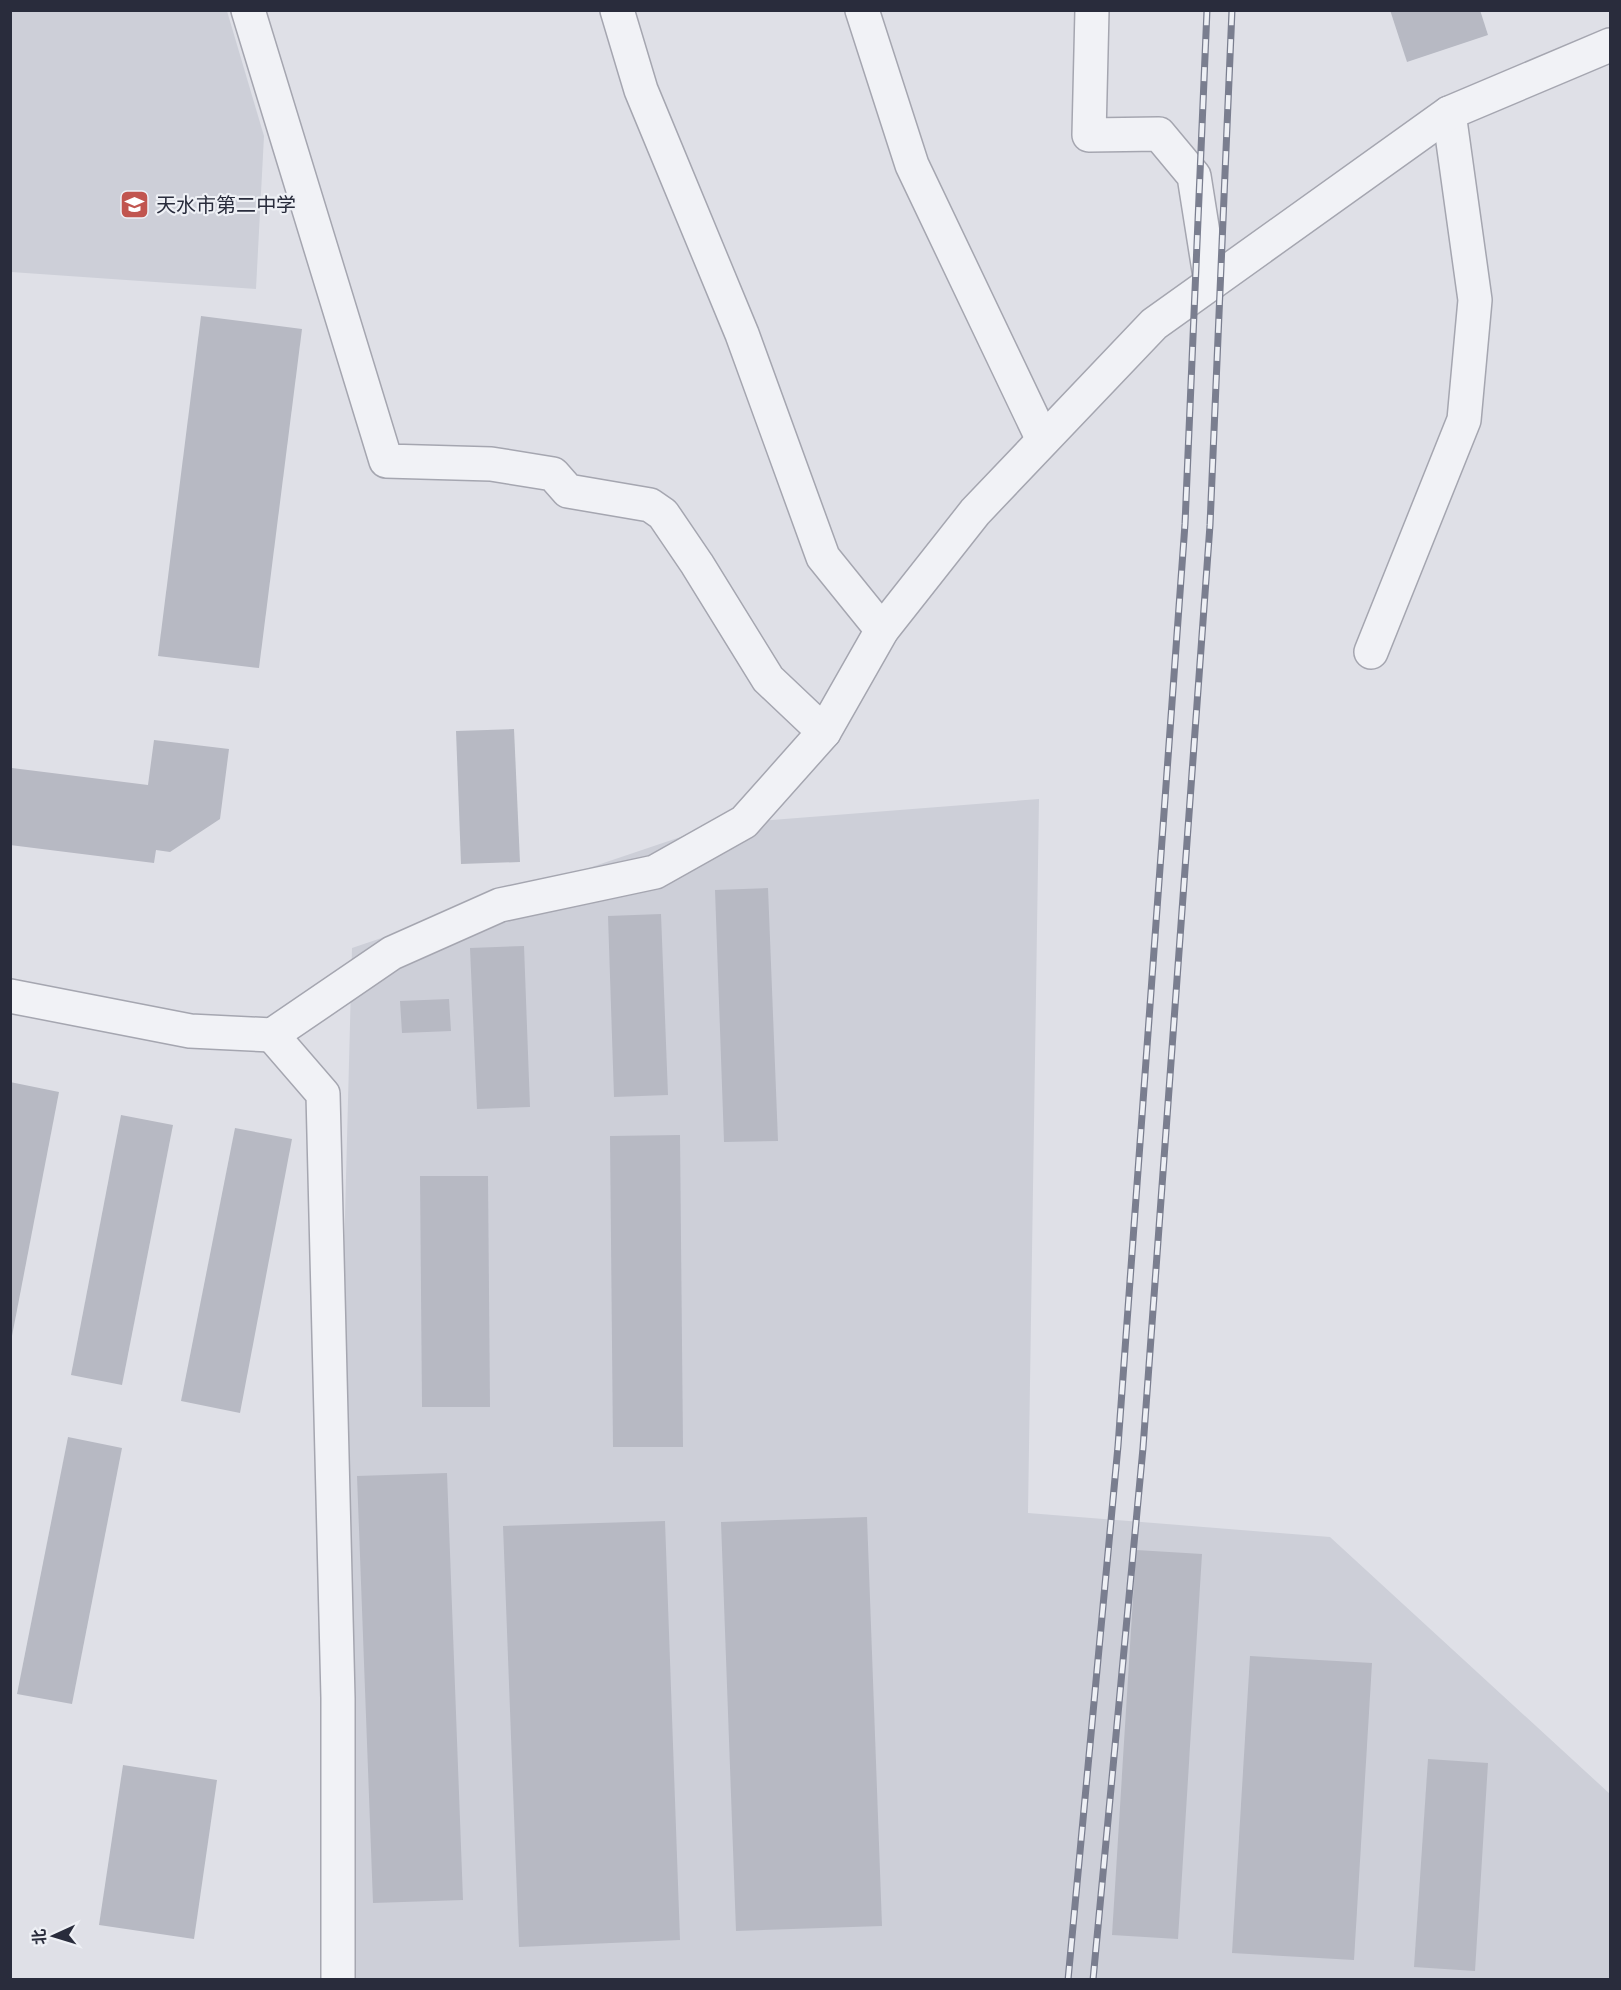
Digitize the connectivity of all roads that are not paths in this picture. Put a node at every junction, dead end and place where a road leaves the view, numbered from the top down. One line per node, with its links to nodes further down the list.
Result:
1 (248, 10): 11 (street)
2 (617, 10): 9 (street)
3 (862, 10): 8 (street)
4 (1092, 10): 7 (street)
5 (1611, 45): 6 (street)
6 (1449, 113): 7 (street); 10 (street)
7 (1211, 283): 8 (street)
8 (1043, 440): 9 (street)
9 (882, 630): 11 (street)
10 (1371, 652)
11 (824, 732): 13 (street)
12 (10, 996): 13 (street)
13 (272, 1035): 14 (street)
14 (338, 1980)

